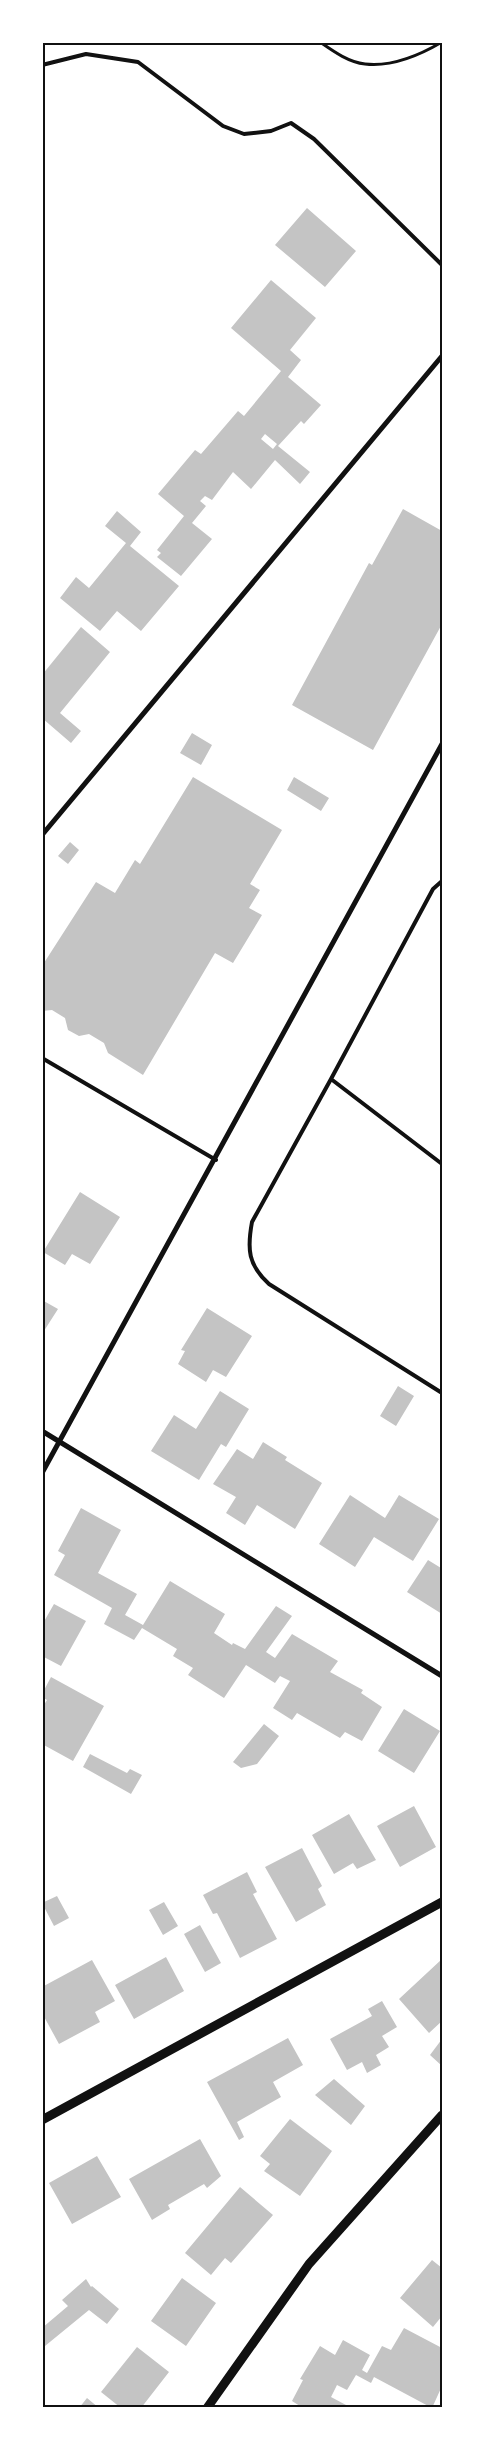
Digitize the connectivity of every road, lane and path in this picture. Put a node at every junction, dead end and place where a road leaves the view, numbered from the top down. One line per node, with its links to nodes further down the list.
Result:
1 (320, 42): 2 (path)
2 (442, 42)
3 (42, 65): 4 (lane)
4 (442, 265)
5 (442, 356): 7 (street)
6 (442, 744): 11 (street)
7 (42, 835)
8 (442, 881): 10 (lane)
9 (42, 1058): 11 (lane)
10 (332, 1079): 12 (lane); 13 (lane)
11 (216, 1160): 15 (street)
12 (442, 1164)
13 (442, 1393)
14 (42, 1431): 15 (street)
15 (60, 1442): 16 (street); 17 (street)
16 (42, 1473)
17 (442, 1676)
18 (442, 1902): 20 (street)
19 (442, 2115): 21 (street)
20 (42, 2120)
21 (207, 2408)

